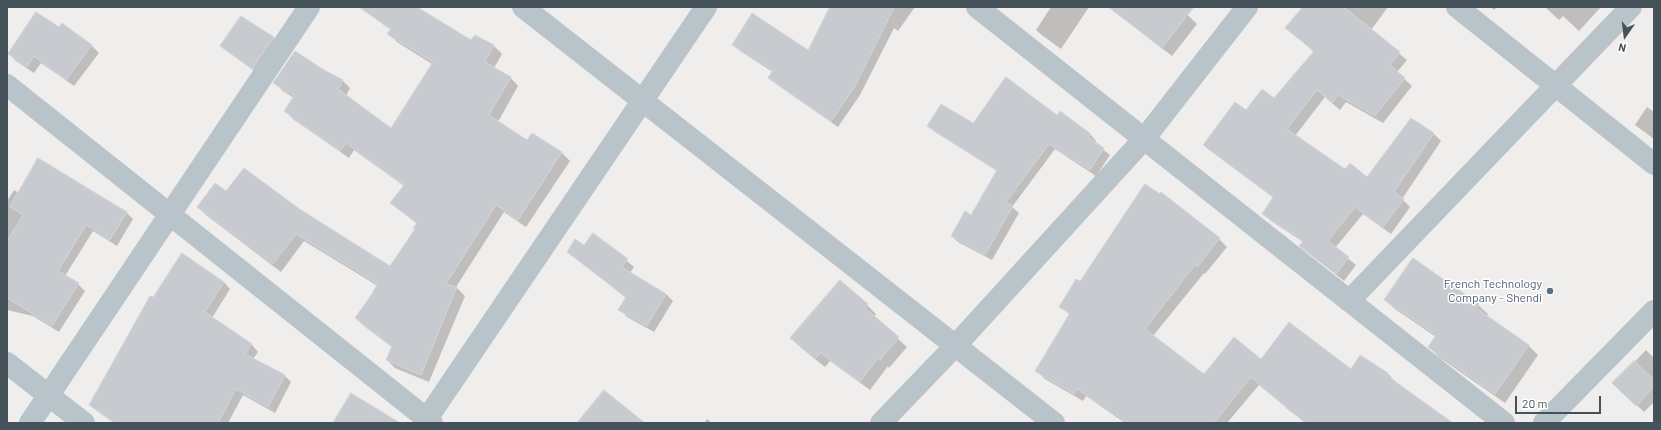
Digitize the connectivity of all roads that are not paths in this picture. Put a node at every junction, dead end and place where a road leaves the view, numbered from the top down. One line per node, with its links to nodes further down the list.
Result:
1 (309, 7): 13 (street)
2 (523, 7): 10 (street)
3 (706, 7): 10 (street)
4 (977, 7): 11 (street)
5 (1248, 7): 11 (street)
6 (1457, 7): 9 (street)
7 (1631, 7): 9 (street)
8 (7, 86): 13 (street)
9 (1556, 86): 12 (street); 14 (street)
10 (642, 101): 16 (street); 19 (street)
11 (1144, 139): 14 (street); 16 (street)
12 (1654, 164)
13 (170, 215): 18 (street); 19 (street)
14 (1349, 301): 24 (street)
15 (1654, 311): 25 (street)
16 (956, 345): 22 (street); 23 (street)
17 (7, 363): 18 (street)
18 (48, 395): 20 (street); 21 (street)
19 (428, 422)
20 (30, 423)
21 (84, 423)
22 (881, 423)
23 (1054, 423)
24 (1504, 423)
25 (1544, 423)

